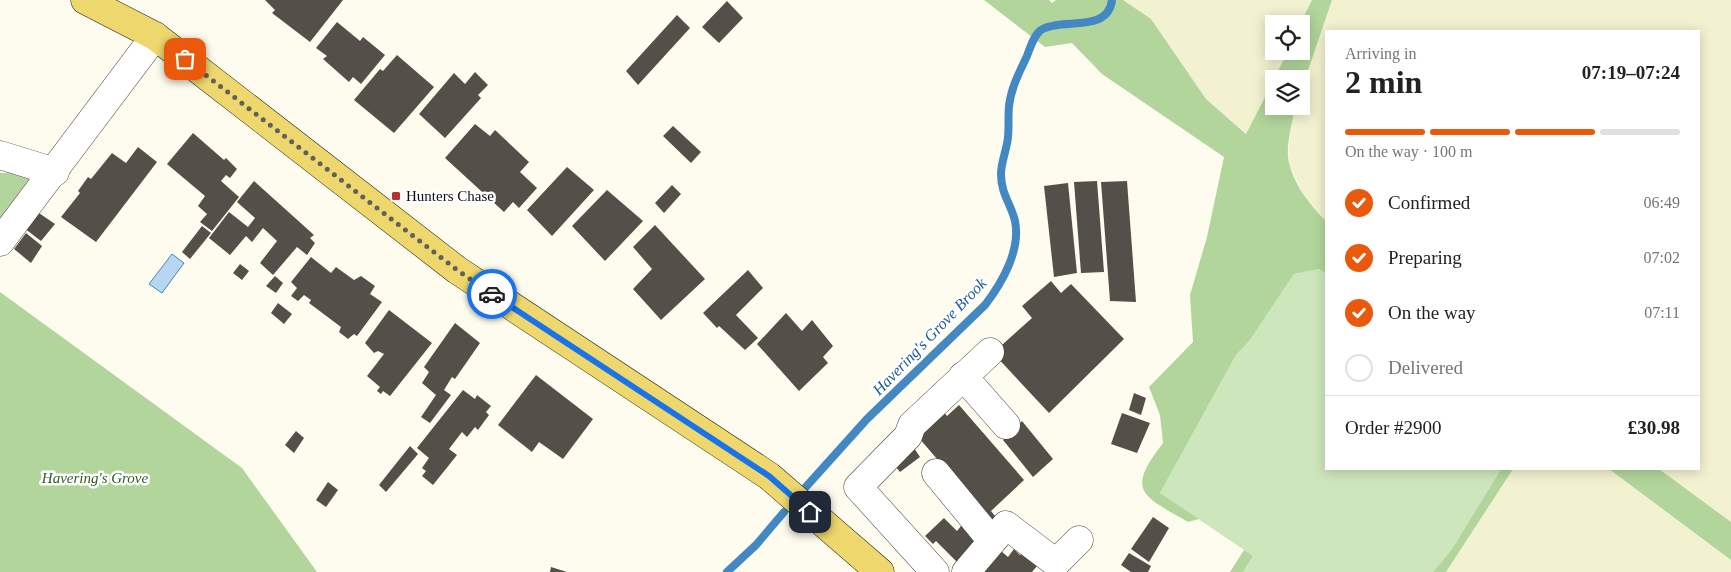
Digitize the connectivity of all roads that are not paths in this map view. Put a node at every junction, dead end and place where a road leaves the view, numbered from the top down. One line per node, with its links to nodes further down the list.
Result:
1 (85, 0): 2 (main road)
2 (155, 36): 4 (street); 12 (main road)
3 (0, 155): 4 (street)
4 (54, 172): 5 (street)
5 (0, 242)
6 (990, 352): 7 (street)
7 (964, 376): 8 (street); 13 (street)
8 (1006, 425)
9 (936, 473): 11 (street)
10 (1079, 540): 11 (street)
11 (992, 541): 14 (street)
12 (880, 572)
13 (935, 572)
14 (966, 572)

